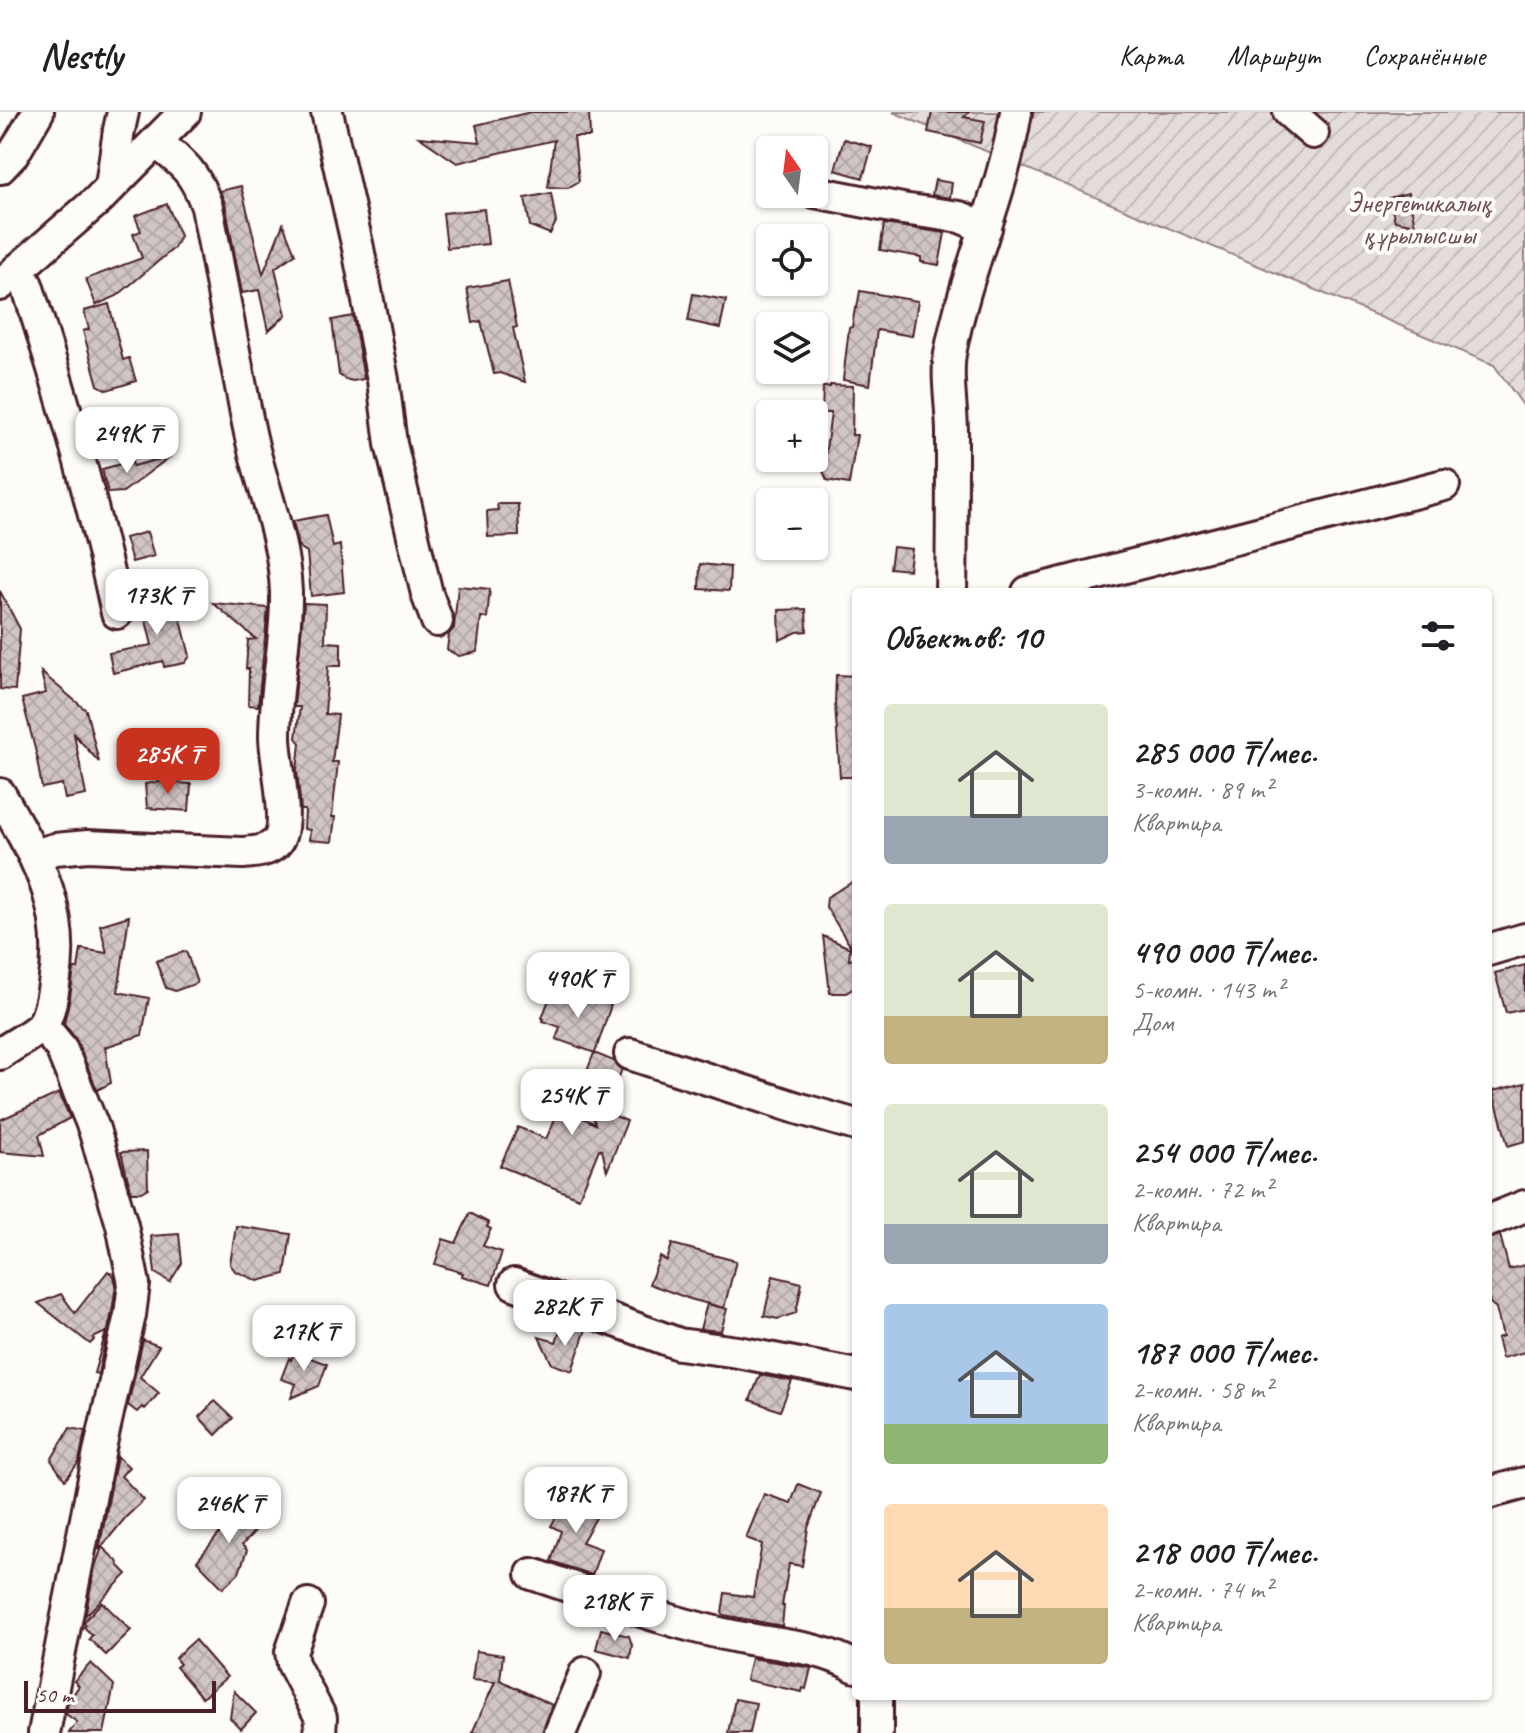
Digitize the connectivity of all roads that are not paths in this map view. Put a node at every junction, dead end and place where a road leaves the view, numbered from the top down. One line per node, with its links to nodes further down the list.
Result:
1 (38, 112): 9 (street)
2 (123, 112): 10 (street)
3 (185, 112): 8 (street)
4 (327, 112): 18 (street)
5 (1016, 112): 12 (street)
6 (1289, 112): 7 (street)
7 (1313, 133)
8 (156, 142): 10 (street); 20 (street)
9 (0, 168)
10 (111, 186): 13 (street)
11 (828, 195): 12 (street)
12 (986, 228): 15 (street)
13 (9, 277): 17 (street)
14 (1444, 485): 16 (street)
15 (951, 588)
16 (1044, 588)
17 (117, 613)
18 (437, 621)
19 (4, 814): 20 (street)
20 (34, 855): 23 (street)
21 (1525, 939): 22 (street)
22 (1492, 949)
23 (42, 1025): 24 (street); 37 (street)
24 (0, 1054)
25 (630, 1054): 26 (street)
26 (852, 1124)
27 (1525, 1206): 28 (street)
28 (1492, 1219)
29 (514, 1284): 30 (street)
30 (852, 1374)
31 (1525, 1483): 32 (street)
32 (1492, 1492)
33 (532, 1574): 35 (street)
34 (308, 1604): 38 (street)
35 (852, 1665)
36 (585, 1673): 39 (street)
37 (44, 1733)
38 (320, 1733)
39 (560, 1733)

